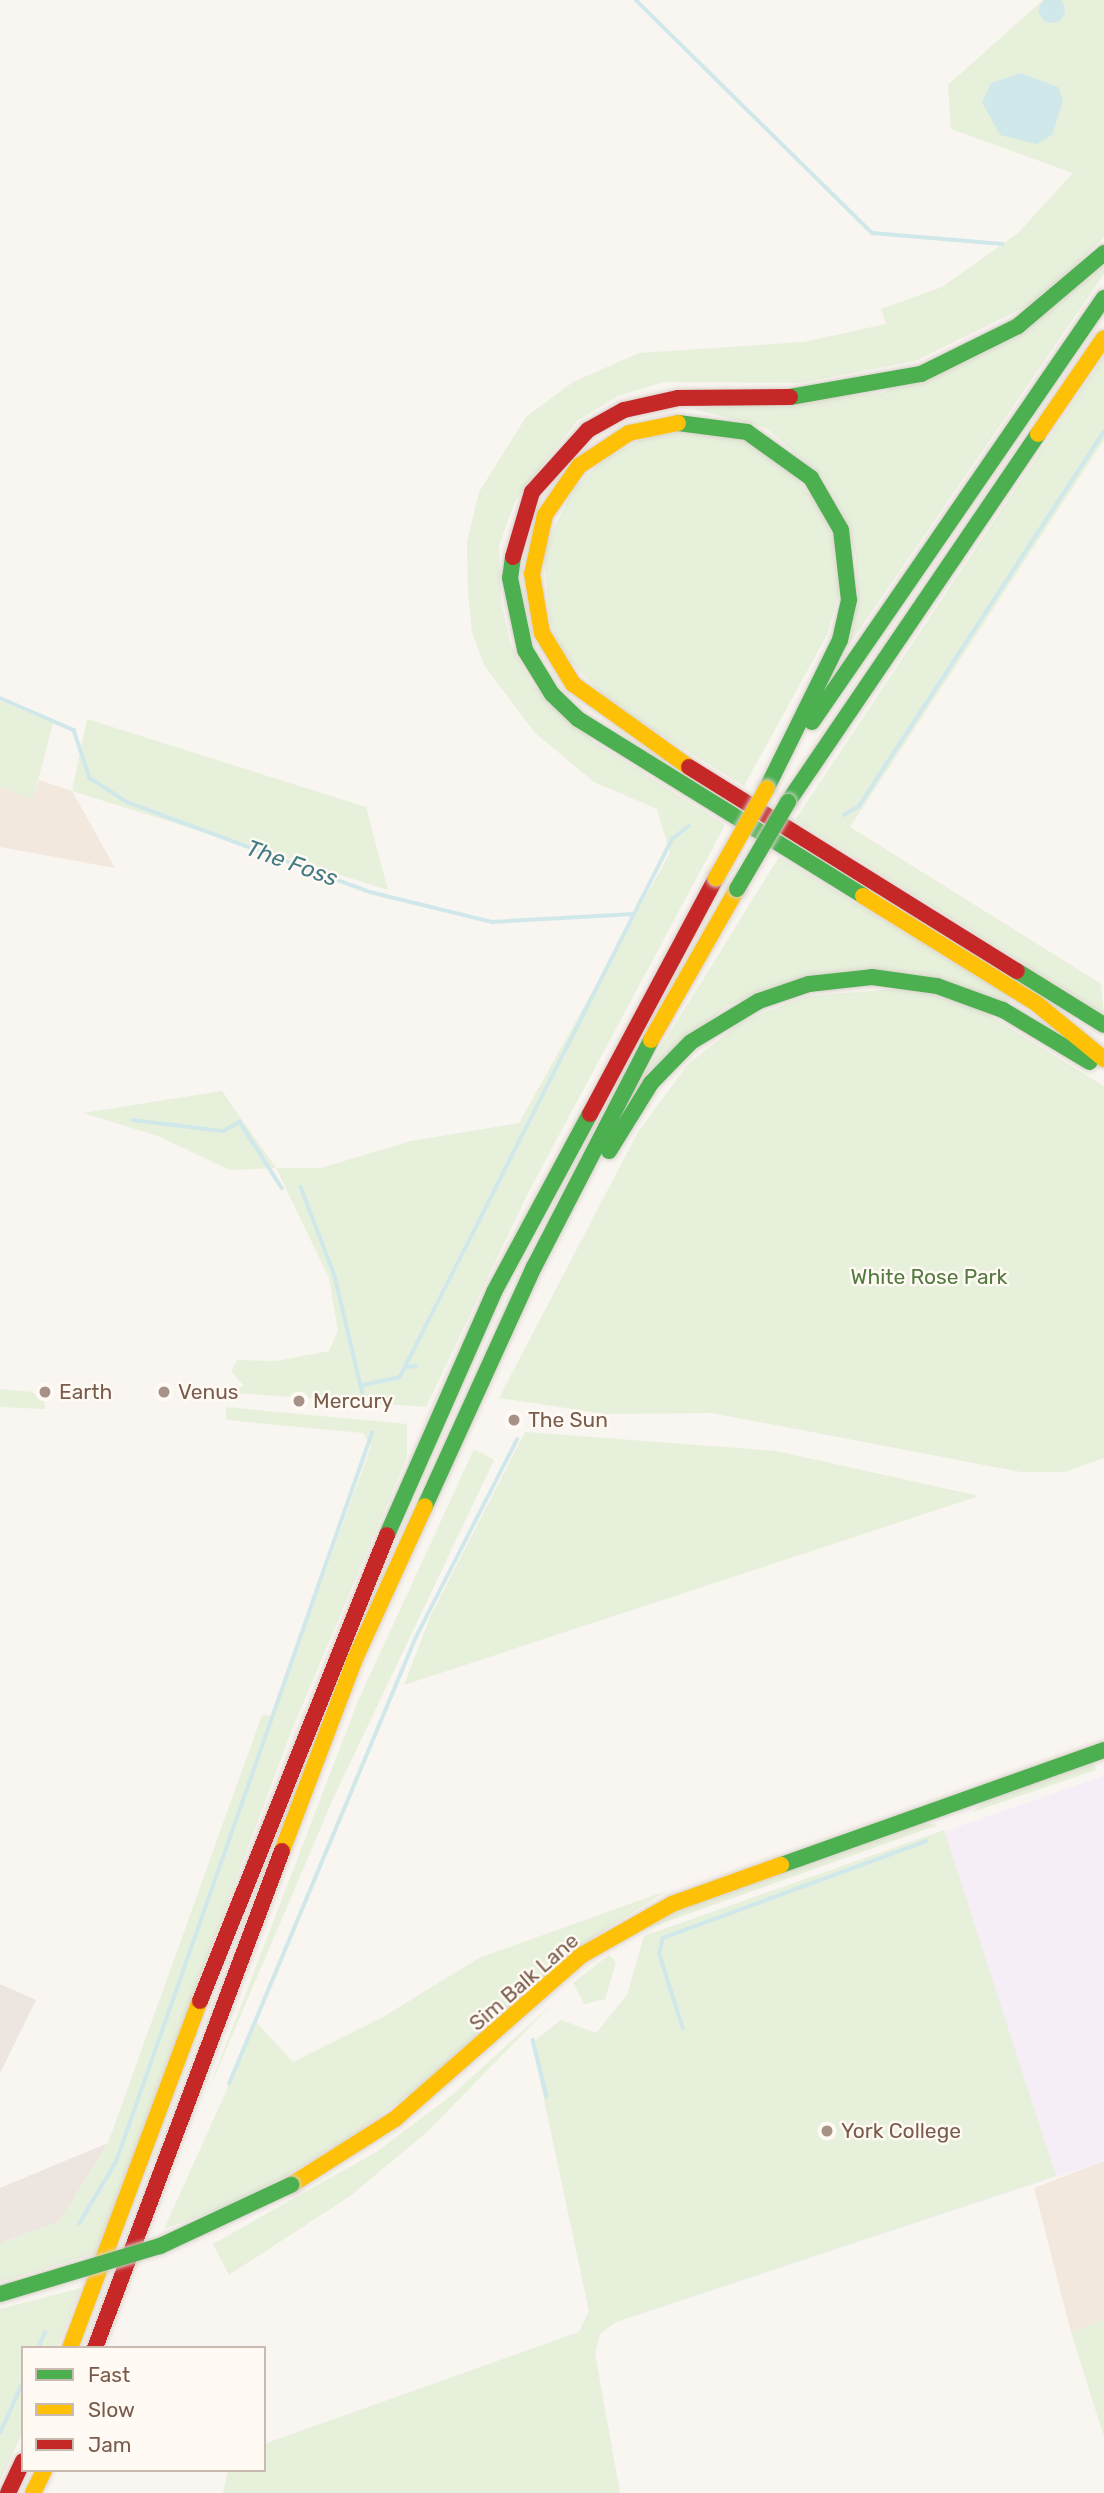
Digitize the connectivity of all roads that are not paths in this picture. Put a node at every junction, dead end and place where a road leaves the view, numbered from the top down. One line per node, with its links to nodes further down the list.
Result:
1 (1104, 253): 6 (main road)
2 (1104, 298): 4 (main road)
3 (1104, 338): 8 (main road, bridge)
4 (767, 788): 5 (main road); 11 (main road, bridge)
5 (1104, 1025)
6 (1104, 1059)
7 (1104, 1072): 8 (main road)
8 (534, 1267): 12 (main road)
9 (1104, 1750): 10 (main road, Sim Balk Lane, bridge)
10 (0, 2294)
11 (71, 2346)
12 (95, 2346)
13 (21, 2464): 15 (main road)
14 (43, 2472): 16 (main road)
15 (8, 2493)
16 (33, 2493)

